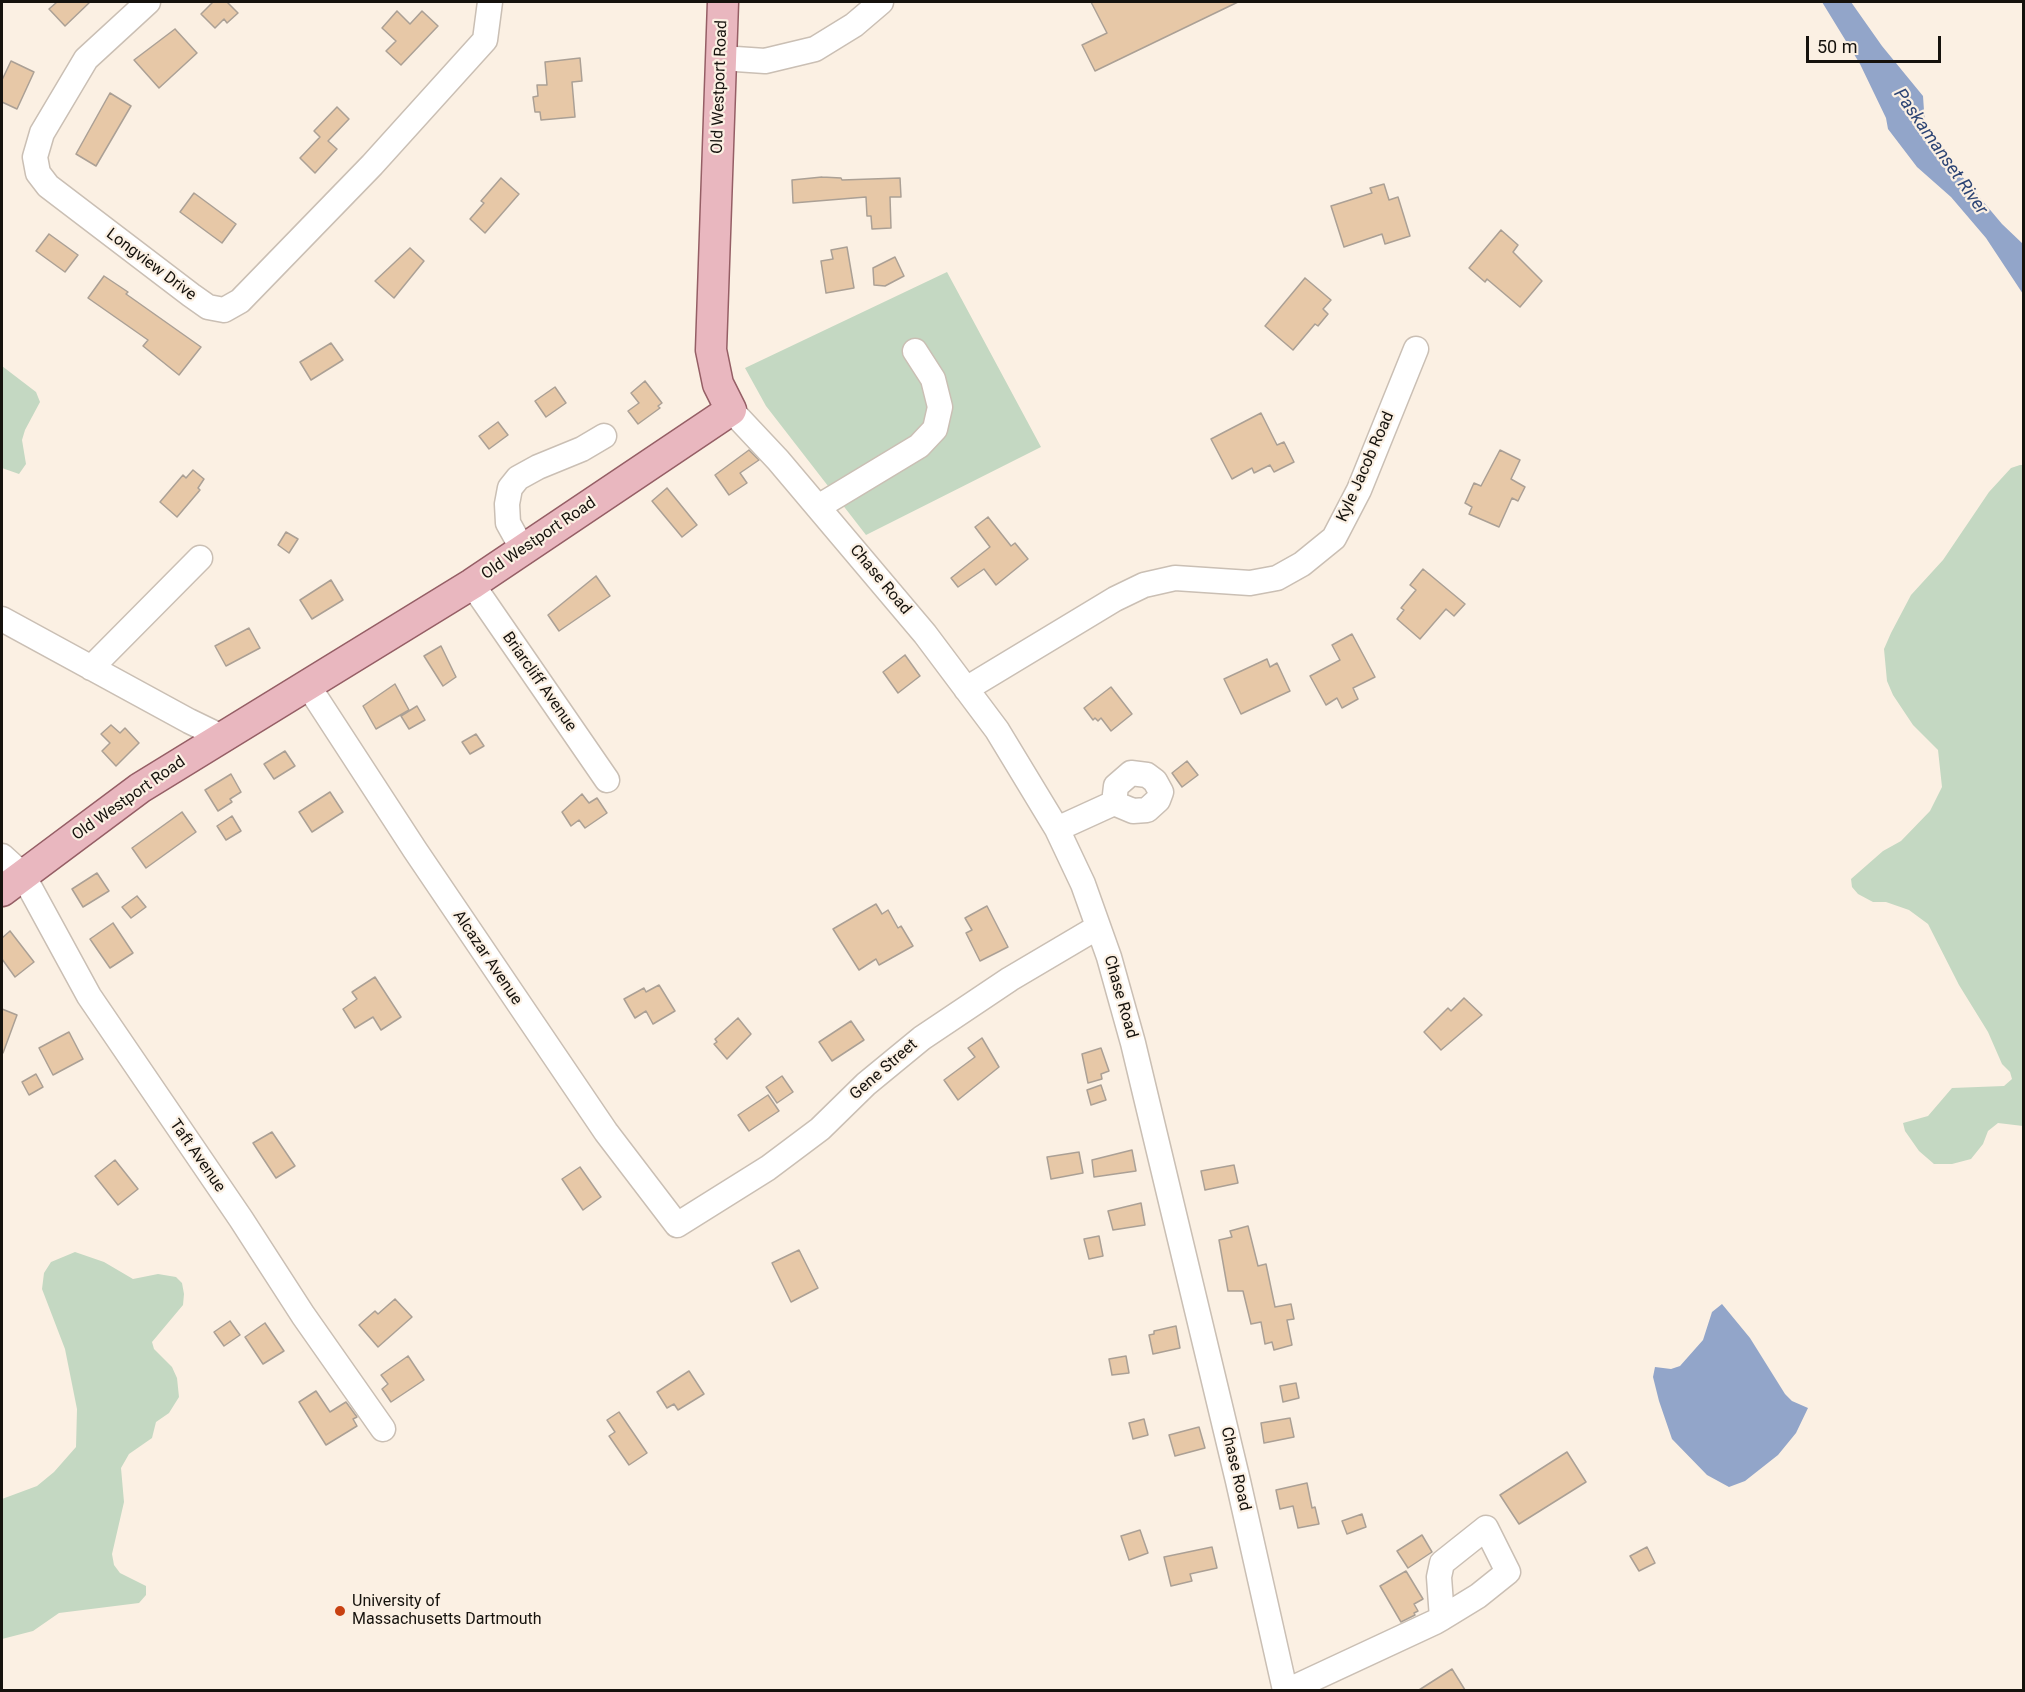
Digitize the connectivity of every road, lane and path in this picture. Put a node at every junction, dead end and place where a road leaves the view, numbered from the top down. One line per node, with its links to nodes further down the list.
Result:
1 (148, 2): 2 (street, Longview Drive)
2 (490, 2)
3 (723, 2): 5 (main road, Old Westport Road)
4 (881, 2): 5 (street)
5 (721, 58): 8 (main road, Old Westport Road)
6 (1416, 349): 17 (street, Kyle Jacob Road)
7 (915, 351): 10 (street)
8 (731, 410): 10 (street, Chase Road); 11 (main road, Old Westport Road)
9 (604, 436): 11 (street)
10 (818, 507): 17 (street, Chase Road)
11 (523, 550): 13 (main road, Old Westport Road)
12 (200, 558): 15 (street)
13 (472, 584): 16 (main road, Old Westport Road); 19 (street, Briarcliff Avenue)
14 (2, 620): 15 (street)
15 (91, 668): 18 (street)
16 (307, 684): 18 (main road, Old Westport Road); 24 (street, Alcazar Avenue)
17 (966, 689): 21 (street, Chase Road)
18 (222, 736): 22 (main road, Old Westport Road)
19 (607, 780)
20 (1114, 802): 21 (street)
21 (1057, 829): 23 (street, Chase Road)
22 (9, 874): 25 (street, Taft Avenue)
23 (1098, 927): 24 (street, Gene Street); 27 (street, Chase Road)
24 (677, 1225)
25 (383, 1429)
26 (1442, 1618): 27 (street)
27 (1287, 1690)

